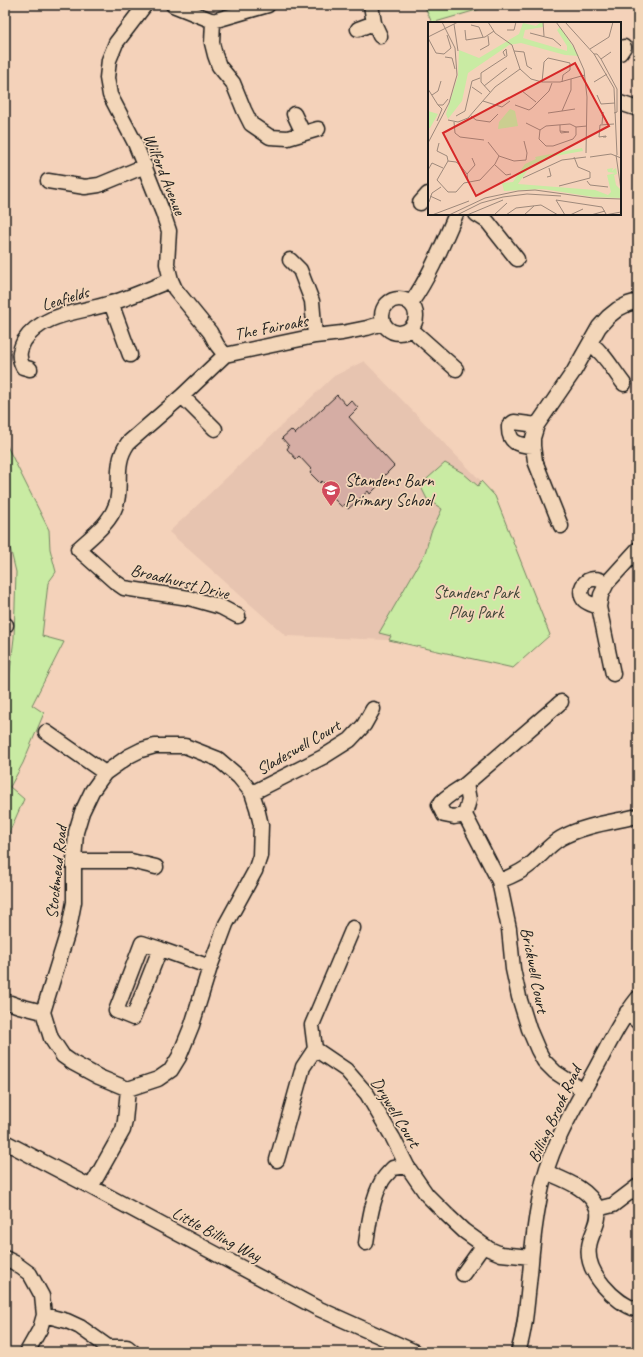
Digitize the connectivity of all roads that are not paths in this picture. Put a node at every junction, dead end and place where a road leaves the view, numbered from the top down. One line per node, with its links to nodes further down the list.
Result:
1 (145, 5): 12 (street, Wilford Avenue)
2 (173, 5): 5 (street)
3 (268, 5): 5 (street)
4 (372, 5): 6 (street)
5 (213, 21): 11 (street)
6 (358, 29)
7 (621, 103): 8 (street)
8 (638, 110)
9 (294, 114): 11 (street)
10 (318, 129): 11 (street)
11 (303, 134)
12 (145, 166): 13 (street); 18 (street, Wilford Avenue)
13 (48, 181)
14 (456, 215): 21 (street)
15 (478, 215): 16 (street)
16 (517, 259)
17 (290, 260): 24 (street)
18 (171, 280): 20 (street, Leafields); 27 (street, Wilford Avenue)
19 (638, 301): 25 (street)
20 (112, 303): 26 (street, Leafields); 28 (street, Leafields)
21 (411, 303): 22 (street); 23 (street)
22 (383, 323): 23 (street); 24 (street, The Fairoaks)
23 (410, 329): 29 (street)
24 (315, 336): 27 (street, The Fairoaks)
25 (590, 343): 30 (street); 32 (street)
26 (130, 355)
27 (225, 355): 31 (street, The Fairoaks)
28 (30, 369)
29 (456, 369)
30 (624, 384)
31 (182, 396): 33 (street); 36 (street, The Fairoaks)
32 (537, 425): 34 (street); 34 (street)
33 (215, 429)
34 (532, 446): 35 (street)
35 (561, 526)
36 (78, 549): 40 (street, Broadhurst Drive)
37 (638, 549): 38 (street)
38 (607, 583): 39 (street); 39 (street)
39 (599, 606): 41 (street)
40 (238, 616)
41 (613, 674)
42 (561, 702): 46 (street)
43 (373, 709): 47 (street, Sladeswell Court)
44 (46, 732): 45 (street)
45 (105, 773): 47 (street, Stockmead Road); 50 (street, Stockmead Road)
46 (466, 784): 48 (street); 48 (street)
47 (252, 793): 55 (street, Stockmead Road)
48 (465, 815): 52 (street, Brickwell Court)
49 (638, 816): 52 (street)
50 (74, 861): 51 (street); 58 (street, Stockmead Road)
51 (156, 867)
52 (499, 881): 63 (street, Brickwell Court)
53 (353, 928): 61 (street)
54 (160, 949): 54 (street); 55 (street)
55 (210, 966): 62 (street, Stockmead Road)
56 (638, 998): 59 (street, Billing Brook Road)
57 (5, 1001): 58 (street)
58 (43, 1012): 62 (street)
59 (626, 1012): 60 (street); 63 (street, Billing Brook Road)
60 (638, 1022)
61 (315, 1049): 65 (street); 66 (street, Drywell Court)
62 (128, 1089): 69 (street)
63 (584, 1091): 67 (street, Billing Brook Road)
64 (5, 1142): 69 (street, Little Billing Way)
65 (277, 1160)
66 (407, 1166): 71 (street, Drywell Court); 72 (street, Drywell Court)
67 (546, 1172): 70 (street); 73 (street, Billing Brook Road)
68 (638, 1186): 70 (street)
69 (91, 1187): 81 (street, Little Billing Way)
70 (597, 1209): 76 (street)
71 (366, 1243)
72 (483, 1246): 73 (street, Drywell Court); 75 (street)
73 (532, 1257): 82 (street, Billing Brook Road)
74 (5, 1258): 77 (street)
75 (463, 1274)
76 (638, 1310)
77 (44, 1315): 78 (street); 79 (street)
78 (112, 1349): 80 (street)
79 (27, 1352)
80 (133, 1352)
81 (414, 1352)
82 (518, 1352)

